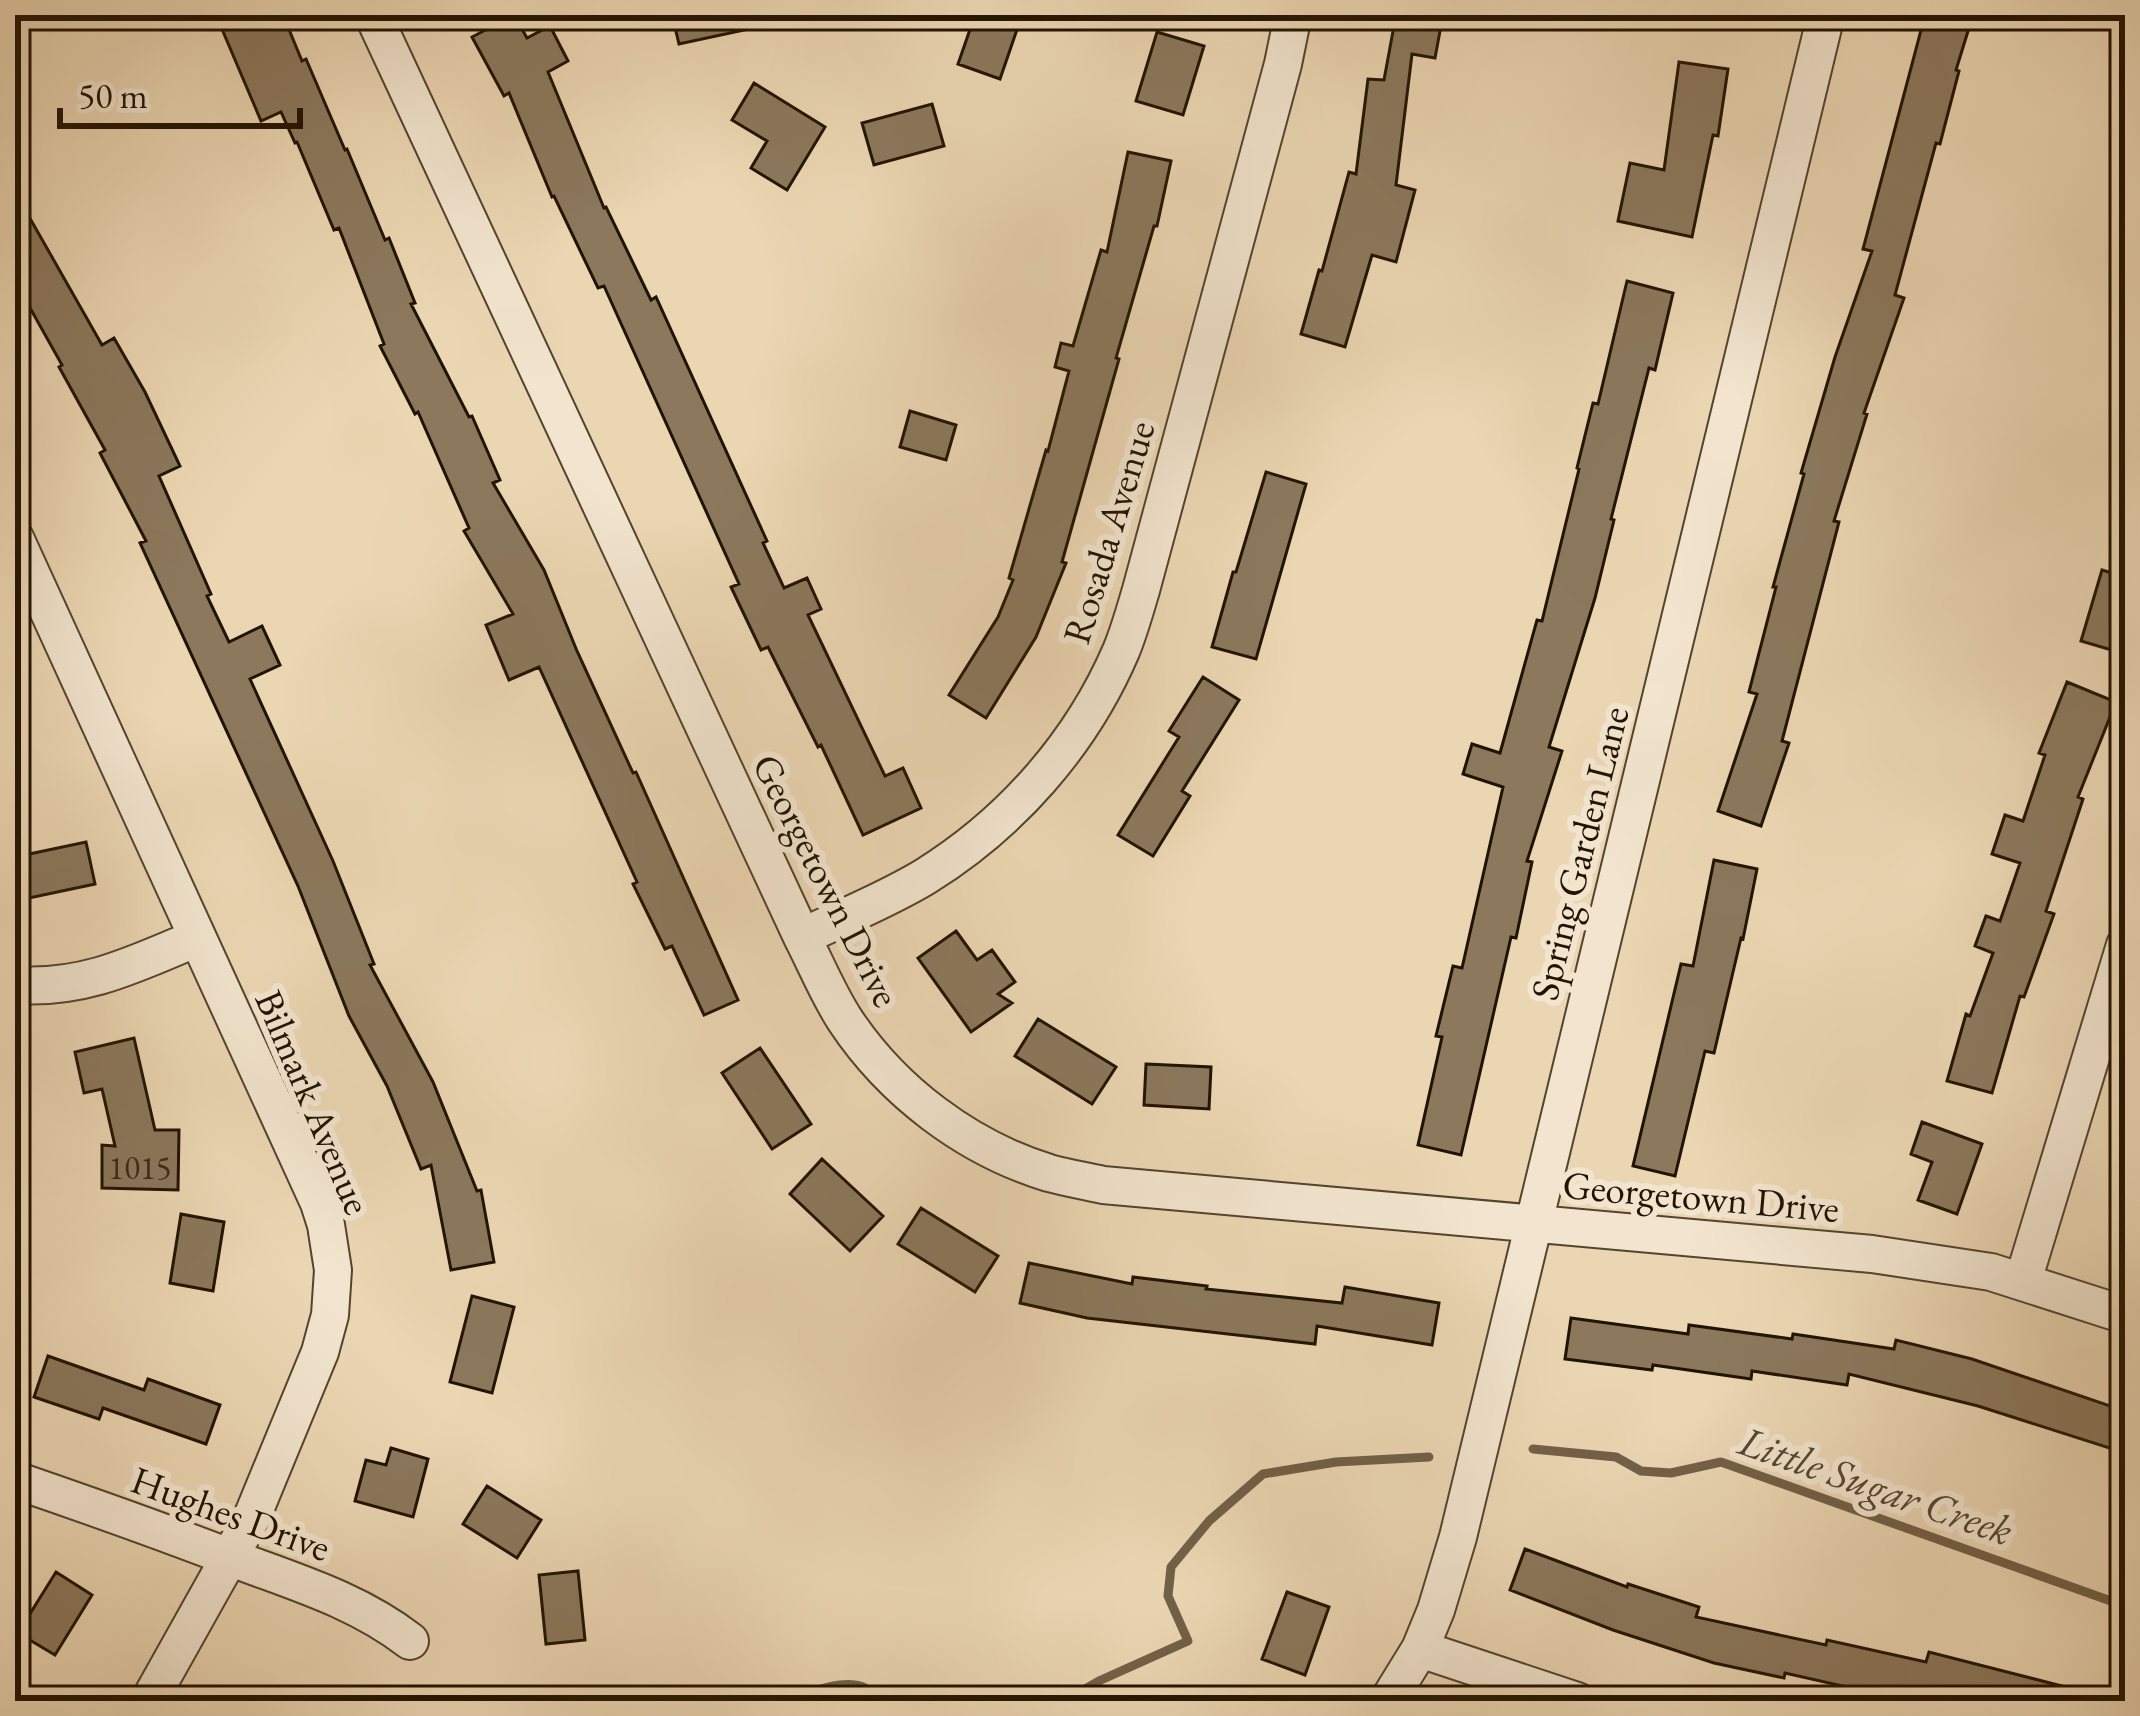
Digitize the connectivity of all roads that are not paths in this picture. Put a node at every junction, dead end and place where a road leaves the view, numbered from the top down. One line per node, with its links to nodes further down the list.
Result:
1 (374, 15): 5 (street, Georgetown Drive)
2 (1293, 15): 5 (street, Rosada Avenue)
3 (1826, 15): 9 (street, Spring Garden Lane)
4 (15, 538): 6 (street, Bilmark Avenue)
5 (802, 937): 9 (street, Georgetown Drive)
6 (197, 938): 8 (street); 13 (street, Bilmark Avenue)
7 (2125, 945): 10 (street)
8 (15, 985)
9 (1533, 1222): 10 (street, Georgetown Drive); 15 (street, Spring Garden Lane)
10 (2023, 1281): 11 (street, Georgetown Drive)
11 (2125, 1315)
12 (15, 1480): 13 (street, Hughes Drive)
13 (230, 1557): 14 (street, Hughes Drive); 16 (street, Bilmark Avenue)
14 (410, 1641)
15 (1420, 1648): 17 (street, Spring Garden Lane); 18 (street)
16 (149, 1701)
17 (1388, 1701)
18 (1577, 1701)

